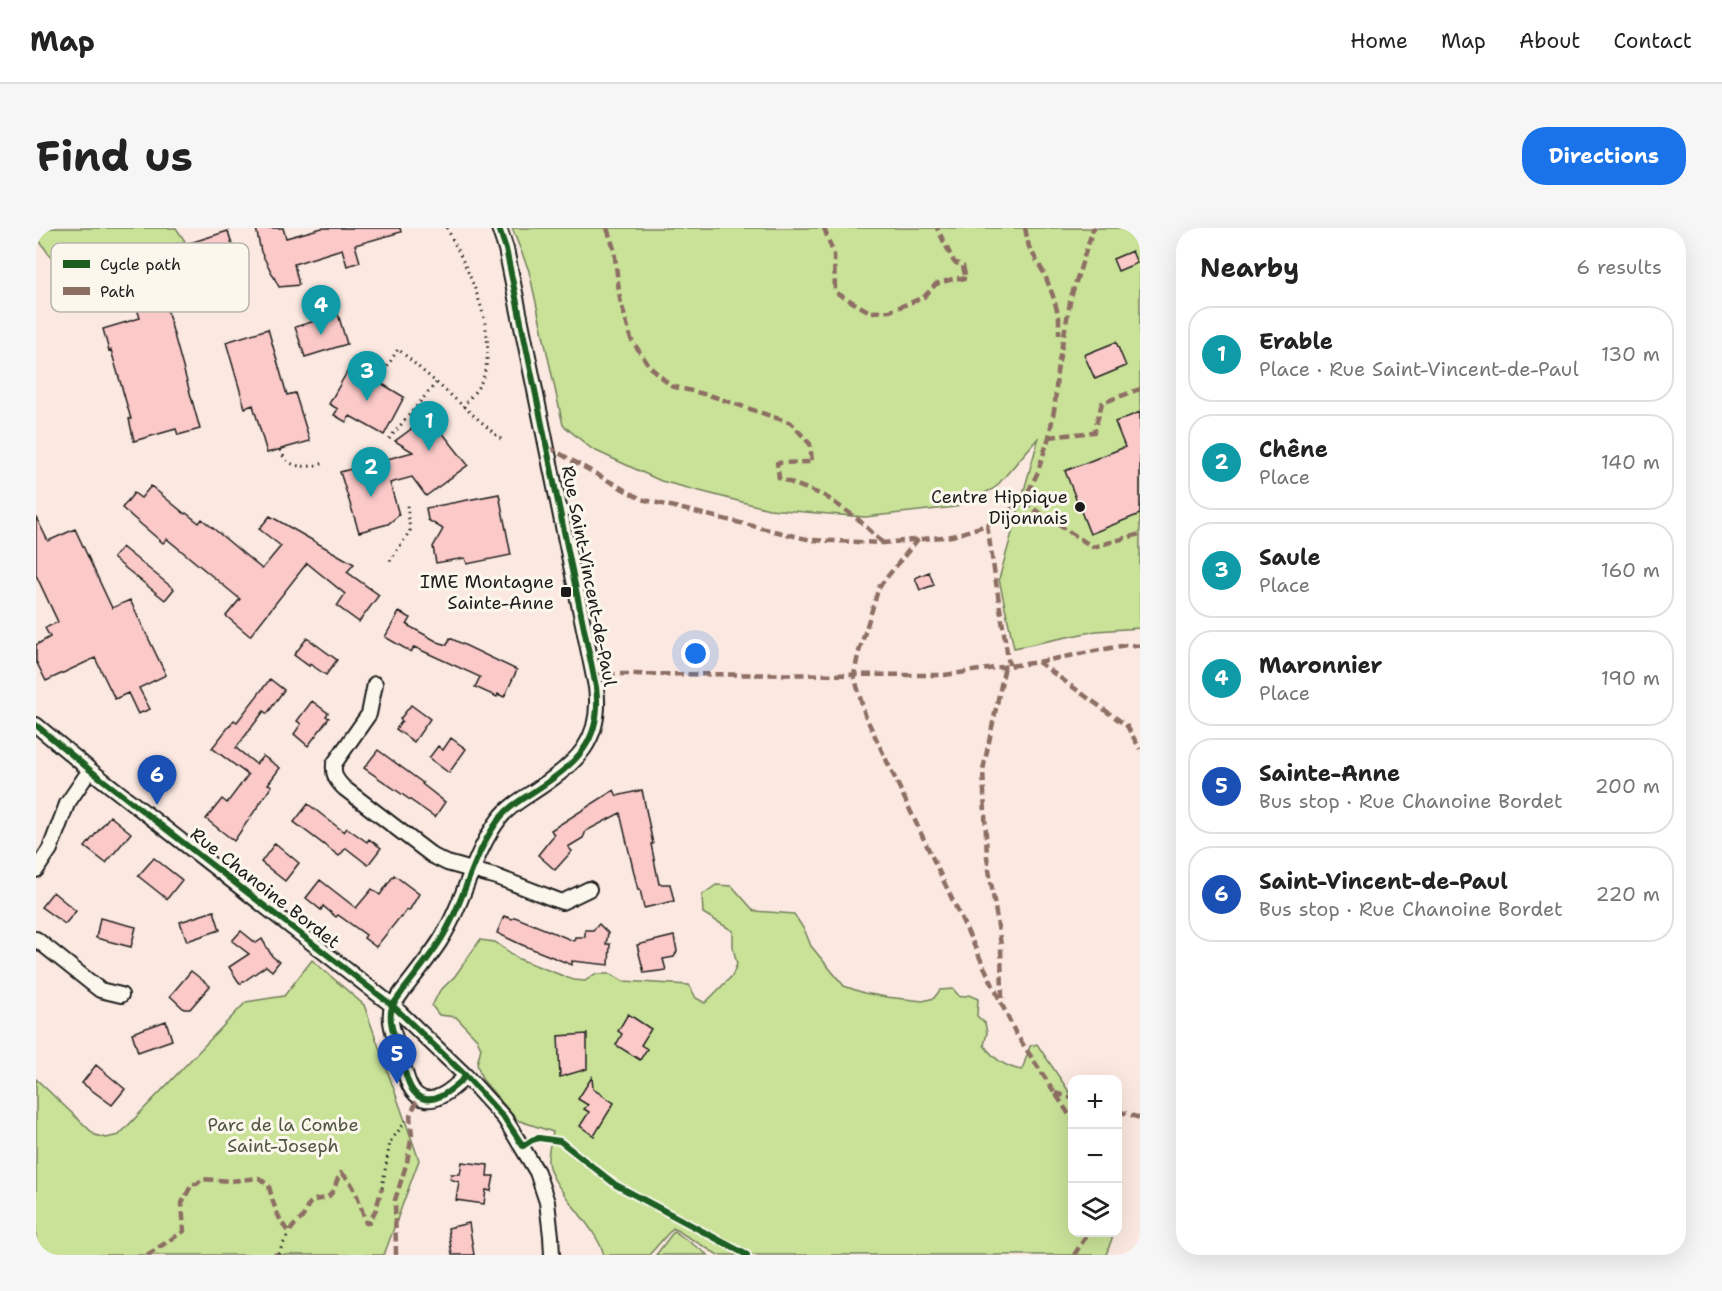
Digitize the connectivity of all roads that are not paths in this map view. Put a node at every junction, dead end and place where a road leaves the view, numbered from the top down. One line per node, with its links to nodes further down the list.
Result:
1 (499, 228): 6 (street, Rue Saint-Vincent-de-Paul)
2 (375, 684): 6 (street)
3 (36, 725): 4 (street, Rue Chanoine Bordet)
4 (90, 770): 5 (street); 10 (street, Rue Chanoine Bordet)
5 (36, 870)
6 (472, 870): 7 (street); 10 (street, Rue Saint-Vincent-de-Paul)
7 (589, 889)
8 (36, 939): 9 (street)
9 (121, 995)
10 (393, 1006): 11 (street, Rue Chanoine Bordet); 11 (street)
11 (466, 1076): 12 (street, Rue Chanoine Bordet)
12 (552, 1255)

